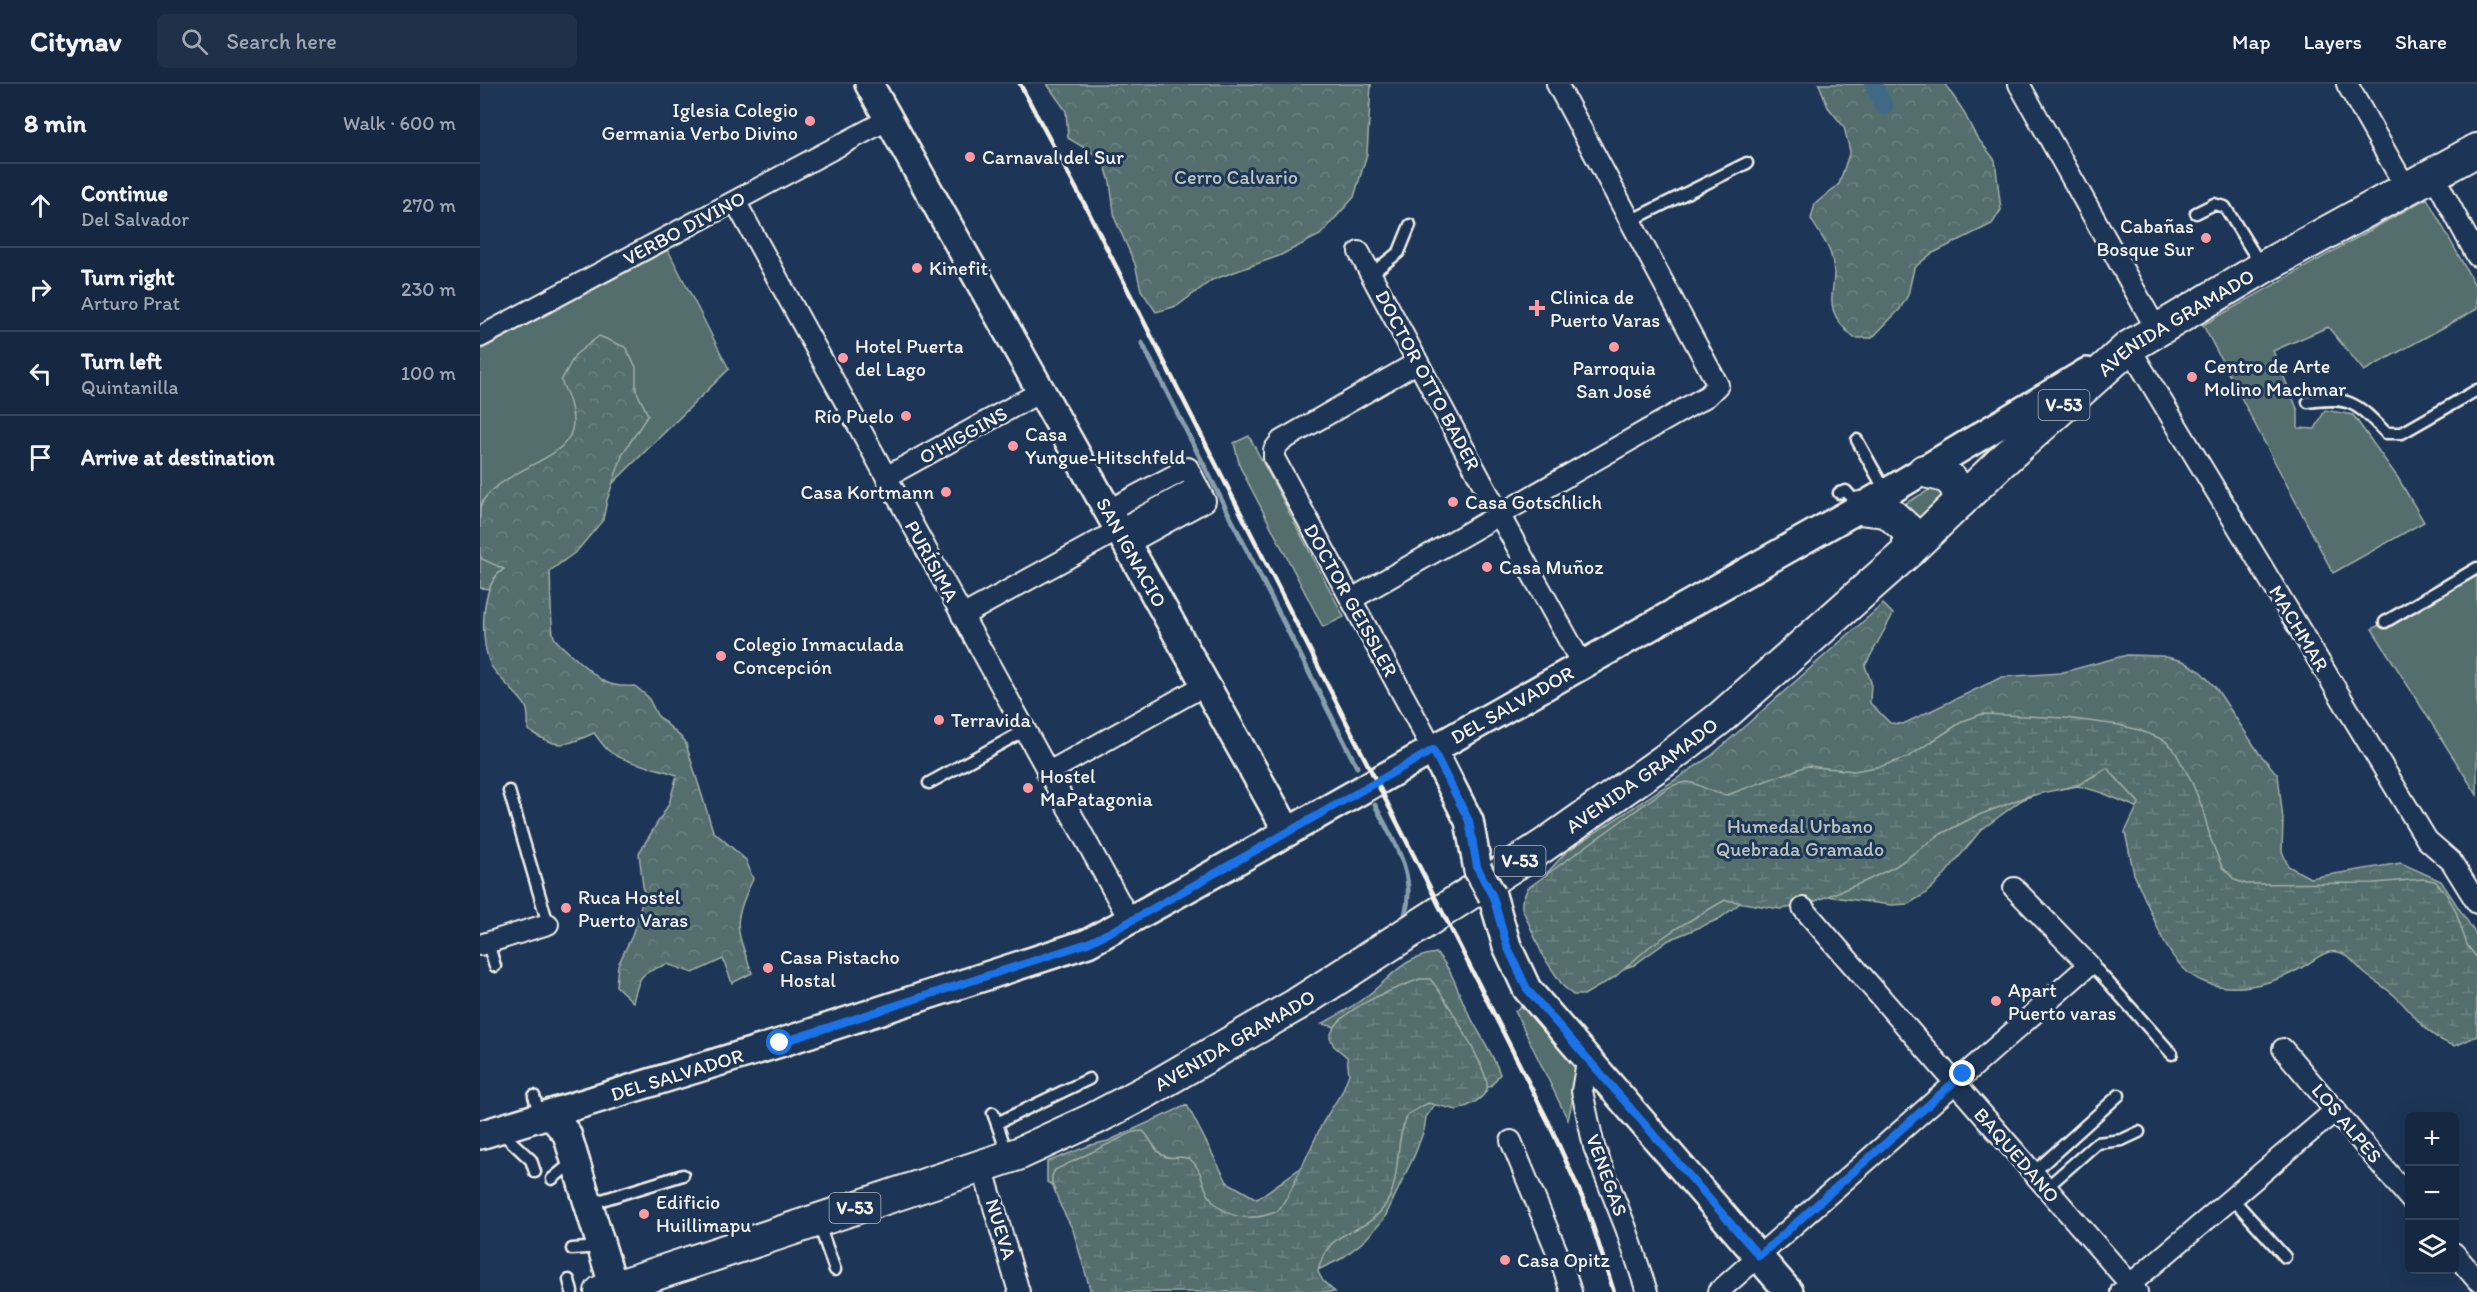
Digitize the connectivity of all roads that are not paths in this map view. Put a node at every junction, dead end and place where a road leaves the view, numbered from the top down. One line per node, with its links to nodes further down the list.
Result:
1 (869, 84): 5 (main road, SAN IGNACIO)
2 (1557, 84): 12 (street)
3 (2019, 84): 18 (street)
4 (2347, 84): 9 (street)
5 (889, 119): 10 (street, VERBO DIVINO); 23 (main road, SAN IGNACIO)
6 (2477, 150): 8 (main road, AVENIDA GRAMADO / V-53)
7 (1747, 163): 12 (lane)
8 (2433, 174): 9 (main road, AVENIDA GRAMADO / V-53); 15 (street)
9 (2406, 188): 16 (main road, AVENIDA GRAMADO / V-53)
10 (735, 201): 19 (street, VERBO DIVINO); 29 (street, PURÍSIMA)
11 (2196, 213): 16 (lane)
12 (1630, 221): 33 (street)
13 (1410, 225): 17 (lane)
14 (1359, 252): 17 (street, DOCTOR OTTO BADER)
15 (2477, 256)
16 (2262, 268): 18 (main road, AVENIDA GRAMADO / V-53)
17 (1371, 274): 21 (street, DOCTOR OTTO BADER)
18 (2157, 330): 20 (main road, AVENIDA GRAMADO / V-53)
19 (480, 337)
20 (2129, 347): 26 (main road, DEL SALVADOR); 27 (main road, AVENIDA GRAMADO / V-53); 49 (street, MACHMAR)
21 (1418, 362): 33 (street, DOCTOR OTTO BADER); 37 (street, DOCTOR GEISSLER)
22 (2477, 390): 24 (lane)
23 (1040, 392): 29 (street, O'HIGGINS); 34 (main road, SAN IGNACIO)
24 (2308, 402)
25 (1857, 440): 31 (lane)
26 (1956, 451): 27 (main road); 28 (main road, DEL SALVADOR)
27 (1999, 464): 32 (main road, AVENIDA GRAMADO / V-53)
28 (1924, 471): 31 (main road, DEL SALVADOR); 32 (main road)
29 (886, 477): 38 (street, PURÍSIMA)
30 (1195, 488): 34 (street)
31 (1862, 498): 35 (main road); 40 (main road, DEL SALVADOR)
32 (1961, 501): 35 (main road, AVENIDA GRAMADO / V-53)
33 (1500, 516): 37 (street); 40 (street, DOCTOR OTTO BADER)
34 (1119, 530): 34 (street); 38 (street); 41 (main road, SAN IGNACIO)
35 (1909, 551): 69 (main road, AVENIDA GRAMADO / V-53)
36 (2477, 568): 39 (lane)
37 (1352, 599): 43 (street, DOCTOR GEISSLER)
38 (962, 616): 42 (street, PURÍSIMA)
39 (2385, 622)
40 (1583, 666): 43 (main road, DEL SALVADOR)
41 (1205, 685): 44 (street); 47 (main road, SAN IGNACIO)
42 (1024, 731): 44 (street, PURÍSIMA); 45 (lane)
43 (1433, 750): 47 (main road, DEL SALVADOR); 58 (main road, bridge)
44 (1047, 773): 51 (street, PURÍSIMA)
45 (928, 783)
46 (509, 791): 52 (lane)
47 (1288, 832): 51 (main road, DEL SALVADOR)
48 (2014, 888): 54 (street)
49 (2477, 903)
50 (1803, 908): 60 (street, BAQUEDANO)
51 (1130, 921): 62 (main road, DEL SALVADOR)
52 (548, 924): 53 (street)
53 (484, 944): 55 (lane)
54 (2089, 965): 57 (lane); 60 (street)
55 (495, 966)
56 (2283, 1049): 64 (street, LOS ALPES)
57 (2172, 1054)
58 (1588, 1056): 80 (main road); 90 (street, VENEGAS)
59 (1089, 1078): 69 (lane)
60 (1954, 1082): 73 (street, BAQUEDANO); 80 (street)
61 (2119, 1095): 73 (lane)
62 (587, 1102): 63 (main road, DEL SALVADOR); 68 (main road)
63 (541, 1109): 65 (main road, DEL SALVADOR); 68 (main road)
64 (2336, 1110): 74 (street, LOS ALPES); 75 (street)
65 (489, 1132): 70 (lane)
66 (2139, 1132): 73 (lane)
67 (1511, 1142): 89 (street)
68 (573, 1152): 72 (lane); 76 (main road)
69 (995, 1162): 77 (main road, AVENIDA GRAMADO / V-53); 88 (street, NUEVA)
70 (535, 1172)
71 (682, 1175): 76 (lane)
72 (552, 1179)
73 (2040, 1181): 86 (street, BAQUEDANO)
74 (2405, 1194)
75 (2232, 1198): 81 (lane); 86 (street)
76 (589, 1204): 78 (main road)
77 (817, 1220): 83 (lane); 85 (main road, AVENIDA GRAMADO / V-53)
78 (601, 1246): 79 (lane); 85 (main road)
79 (572, 1250)
80 (1759, 1256): 91 (street); 92 (main road)
81 (2285, 1257)
82 (2459, 1259): 84 (street)
83 (836, 1270)
84 (2477, 1280)
85 (599, 1289): 87 (lane)
86 (2130, 1289)
87 (572, 1292)
88 (1019, 1292)
89 (1570, 1292)
90 (1647, 1292)
91 (1718, 1292)
92 (1789, 1292)

